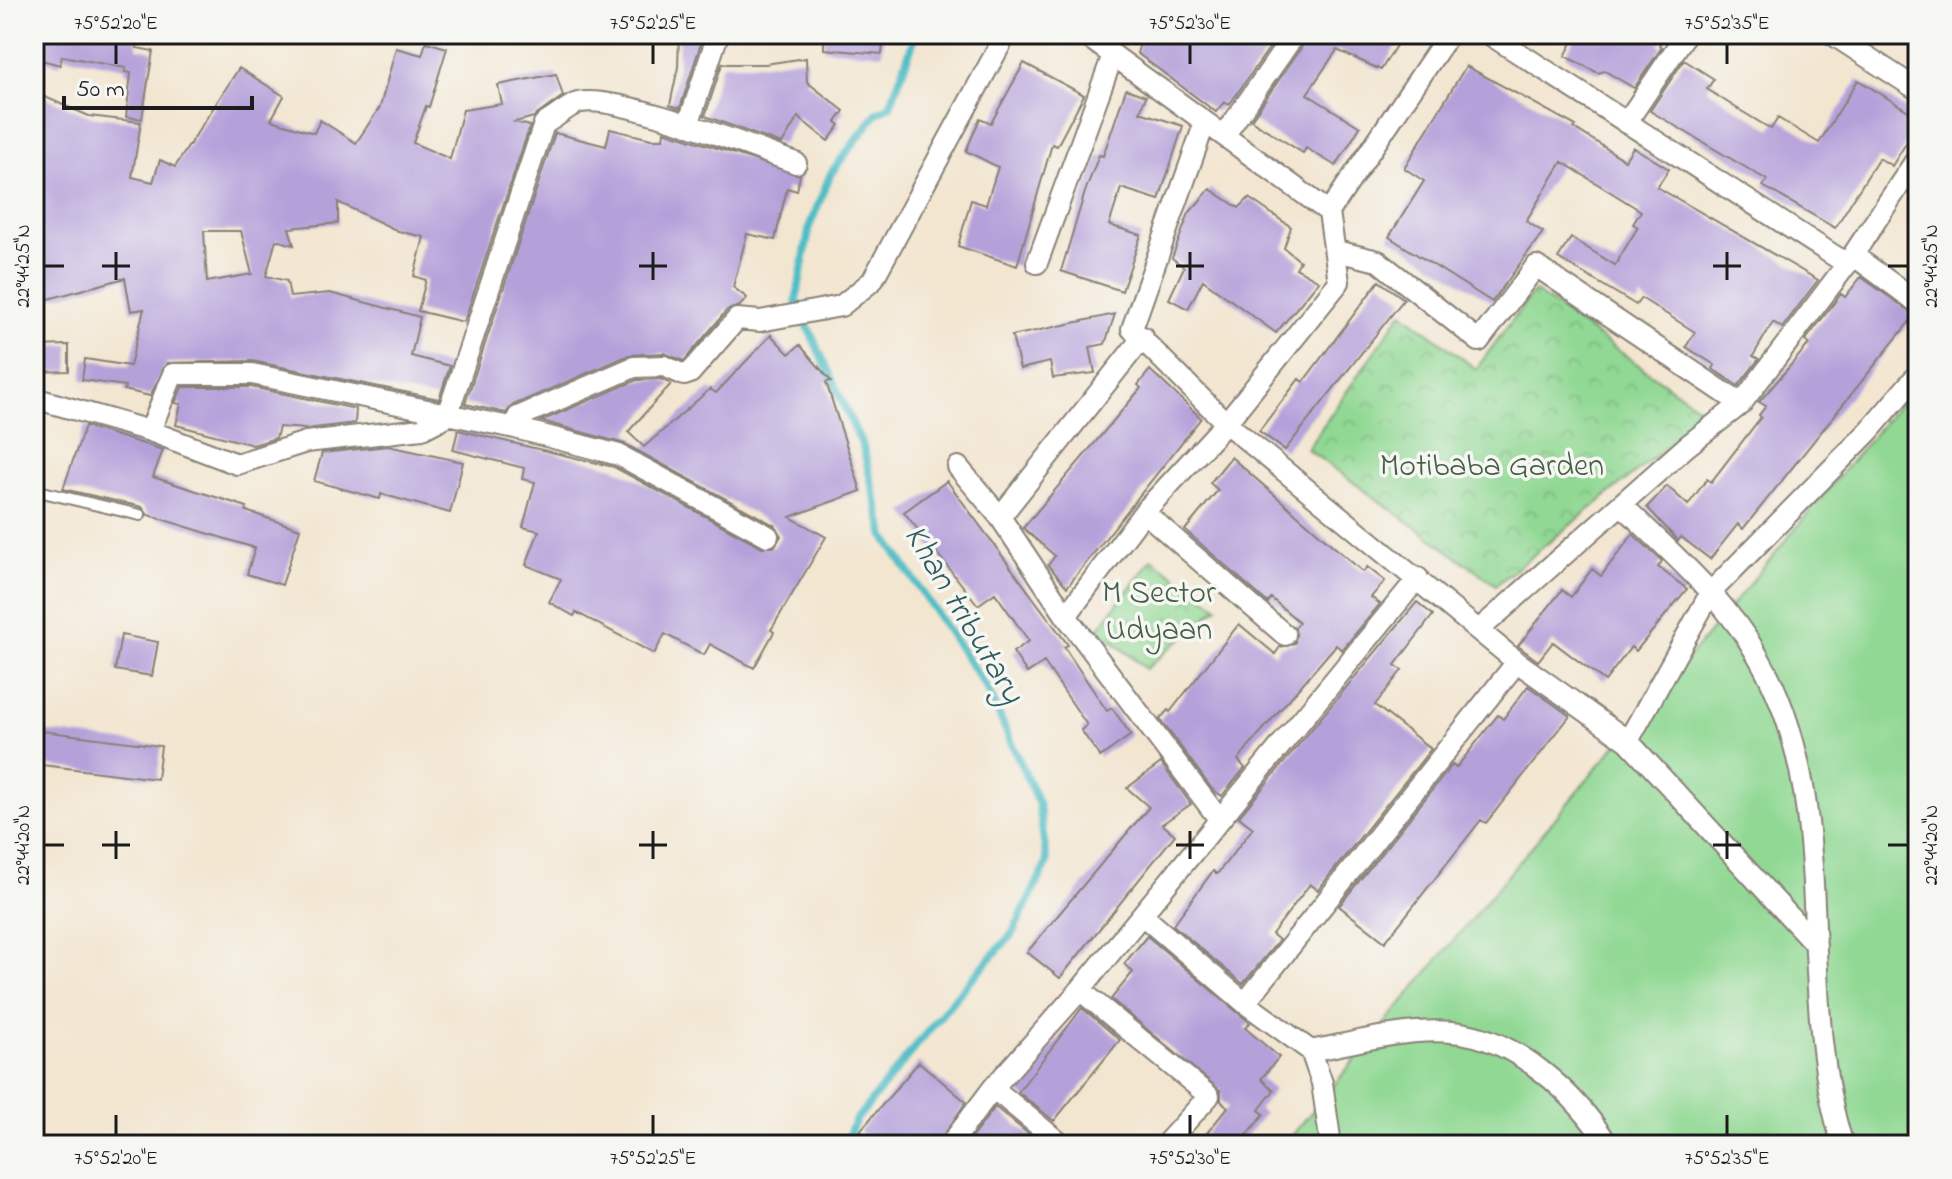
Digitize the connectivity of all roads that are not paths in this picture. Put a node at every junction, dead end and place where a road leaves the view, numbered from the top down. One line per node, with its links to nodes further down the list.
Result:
1 (718, 34): 13 (street)
2 (1006, 34): 28 (street)
3 (1084, 34): 9 (street)
4 (1281, 34): 14 (street)
5 (1449, 34): 17 (street)
6 (1489, 34): 12 (street)
7 (1686, 34): 12 (street)
8 (1832, 34): 10 (street)
9 (1113, 55): 11 (street); 20 (street)
10 (1918, 90)
11 (1205, 122): 14 (street); 22 (street)
12 (1626, 123): 19 (street)
13 (688, 125): 16 (street); 26 (street)
14 (1224, 136): 17 (street)
15 (1918, 157): 19 (street)
16 (796, 163)
17 (1329, 212): 18 (street)
18 (1336, 251): 25 (street); 27 (street)
19 (1850, 260): 21 (street); 25 (street)
20 (1037, 263)
21 (1918, 303)
22 (1143, 337): 27 (street); 35 (street)
23 (1918, 374): 38 (street)
24 (34, 398): 29 (street)
25 (1741, 404): 32 (street)
26 (447, 416): 28 (street); 29 (street); 29 (street)
27 (1226, 423): 33 (street); 37 (street)
28 (515, 428): 36 (street)
29 (150, 431)
30 (958, 467): 35 (street)
31 (34, 490): 34 (lane)
32 (1622, 505): 38 (street); 40 (street)
33 (1144, 512): 39 (street); 41 (street)
34 (140, 515)
35 (1000, 517): 39 (street)
36 (768, 536)
37 (1418, 578): 40 (street); 44 (street)
38 (1711, 592): 43 (street); 46 (street)
39 (1066, 616): 44 (street)
40 (1480, 629): 42 (street)
41 (1285, 635)
42 (1517, 662): 43 (street); 48 (street)
43 (1628, 741): 46 (street)
44 (1219, 819): 45 (street)
45 (1142, 915): 47 (street); 48 (street)
46 (1816, 945): 56 (street)
47 (1080, 990): 50 (street); 53 (street)
48 (1245, 1003): 49 (street)
49 (1311, 1051): 54 (street); 55 (street)
50 (993, 1088): 51 (street); 52 (street)
51 (950, 1145)
52 (1062, 1145)
53 (1165, 1145)
54 (1331, 1145)
55 (1608, 1145)
56 (1843, 1145)

